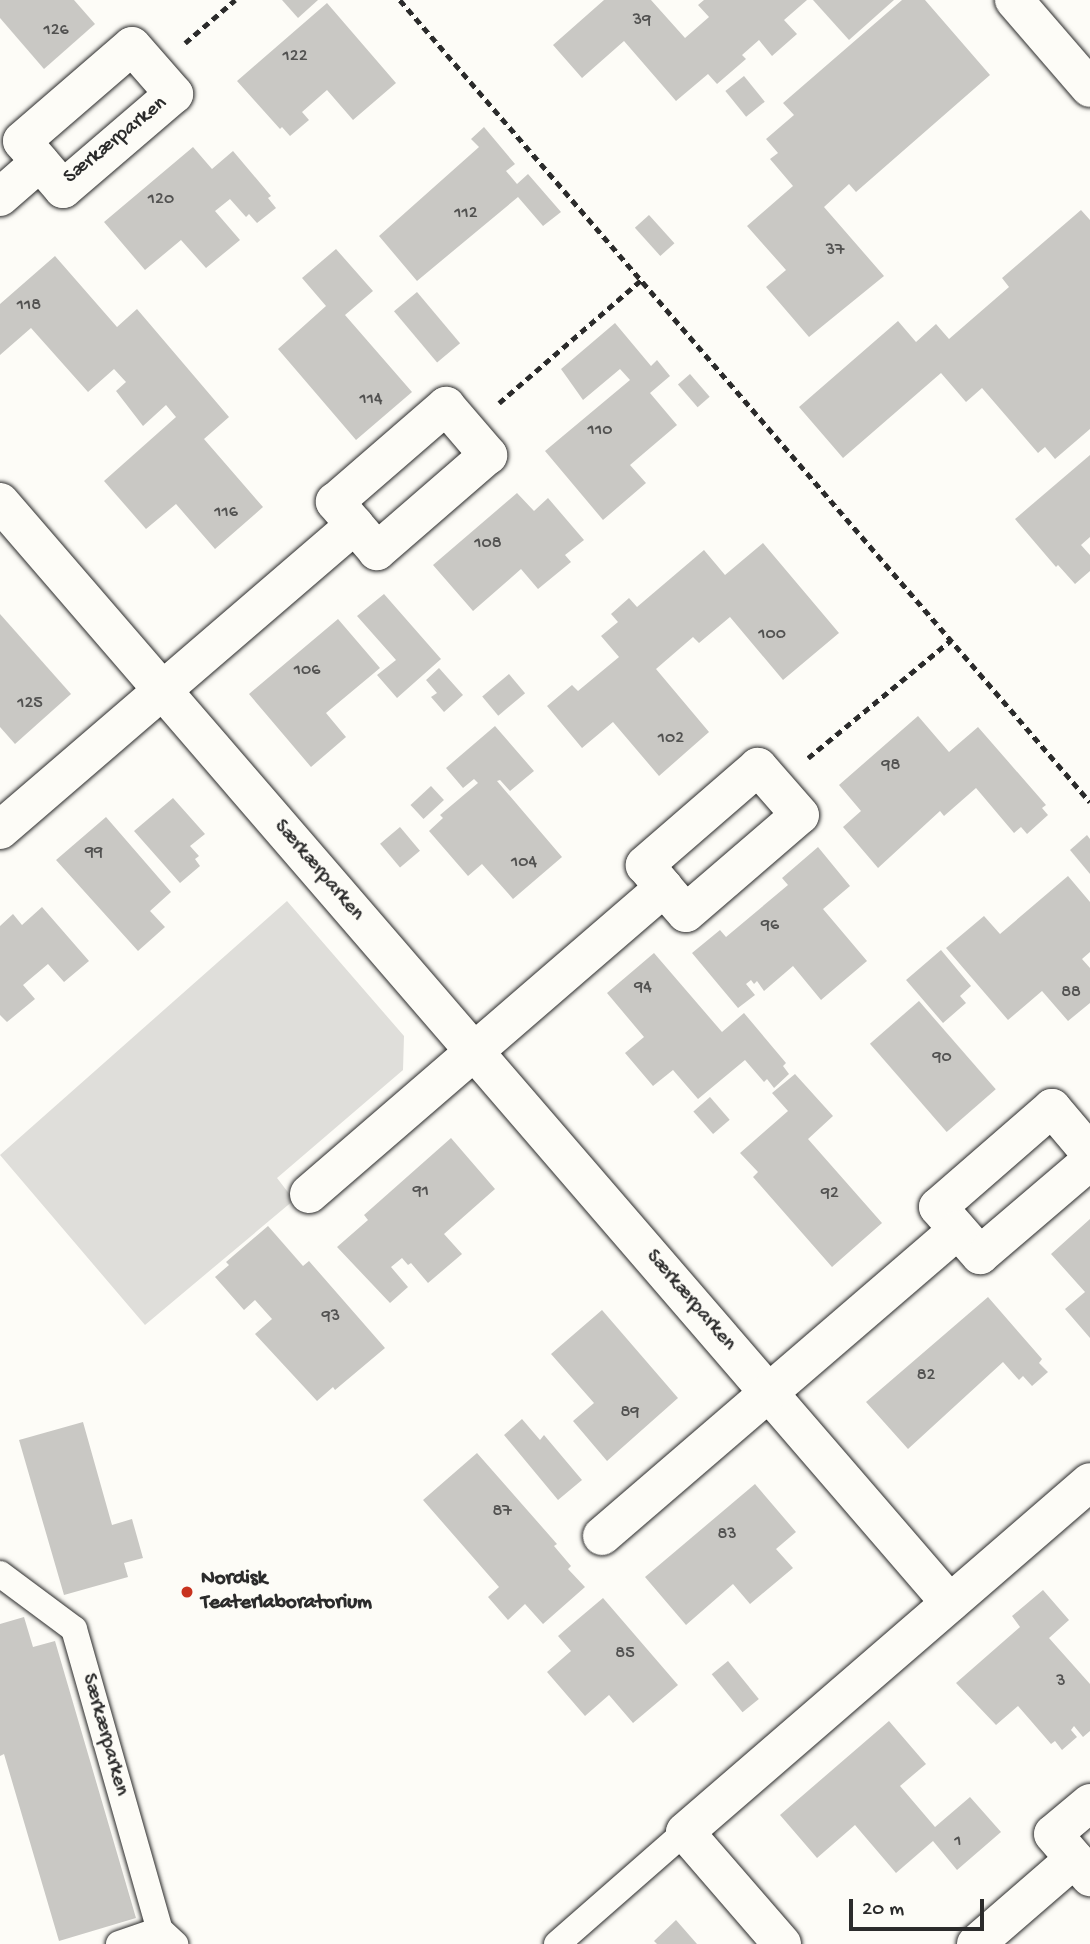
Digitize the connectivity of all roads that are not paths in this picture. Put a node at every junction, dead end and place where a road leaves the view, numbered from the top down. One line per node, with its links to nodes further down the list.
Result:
1 (1014, 0): 2 (street)
2 (1090, 88)
3 (40, 162): 3 (street, Særkærparken); 4 (street, Særkærparken)
4 (0, 197)
5 (0, 502): 7 (street, Særkærparken)
6 (355, 524): 6 (street); 7 (street)
7 (162, 690): 8 (street); 10 (street, Særkærparken)
8 (0, 830)
9 (664, 888): 9 (street); 10 (street)
10 (474, 1051): 13 (street); 15 (street, Særkærparken)
11 (1090, 1153): 14 (street)
12 (1090, 1161): 14 (street)
13 (309, 1194)
14 (958, 1230): 15 (street)
15 (768, 1392): 17 (street); 19 (street, Særkærparken)
16 (1090, 1482): 19 (street)
17 (602, 1536)
18 (0, 1574): 23 (lane, Særkærparken)
19 (950, 1603): 21 (street)
20 (1090, 1803): 22 (street)
21 (685, 1832): 25 (lane); 26 (street)
22 (1082, 1868): 27 (street)
23 (167, 1937): 24 (lane, Særkærparken)
24 (119, 1944)
25 (556, 1944)
26 (782, 1944)
27 (975, 1944)

